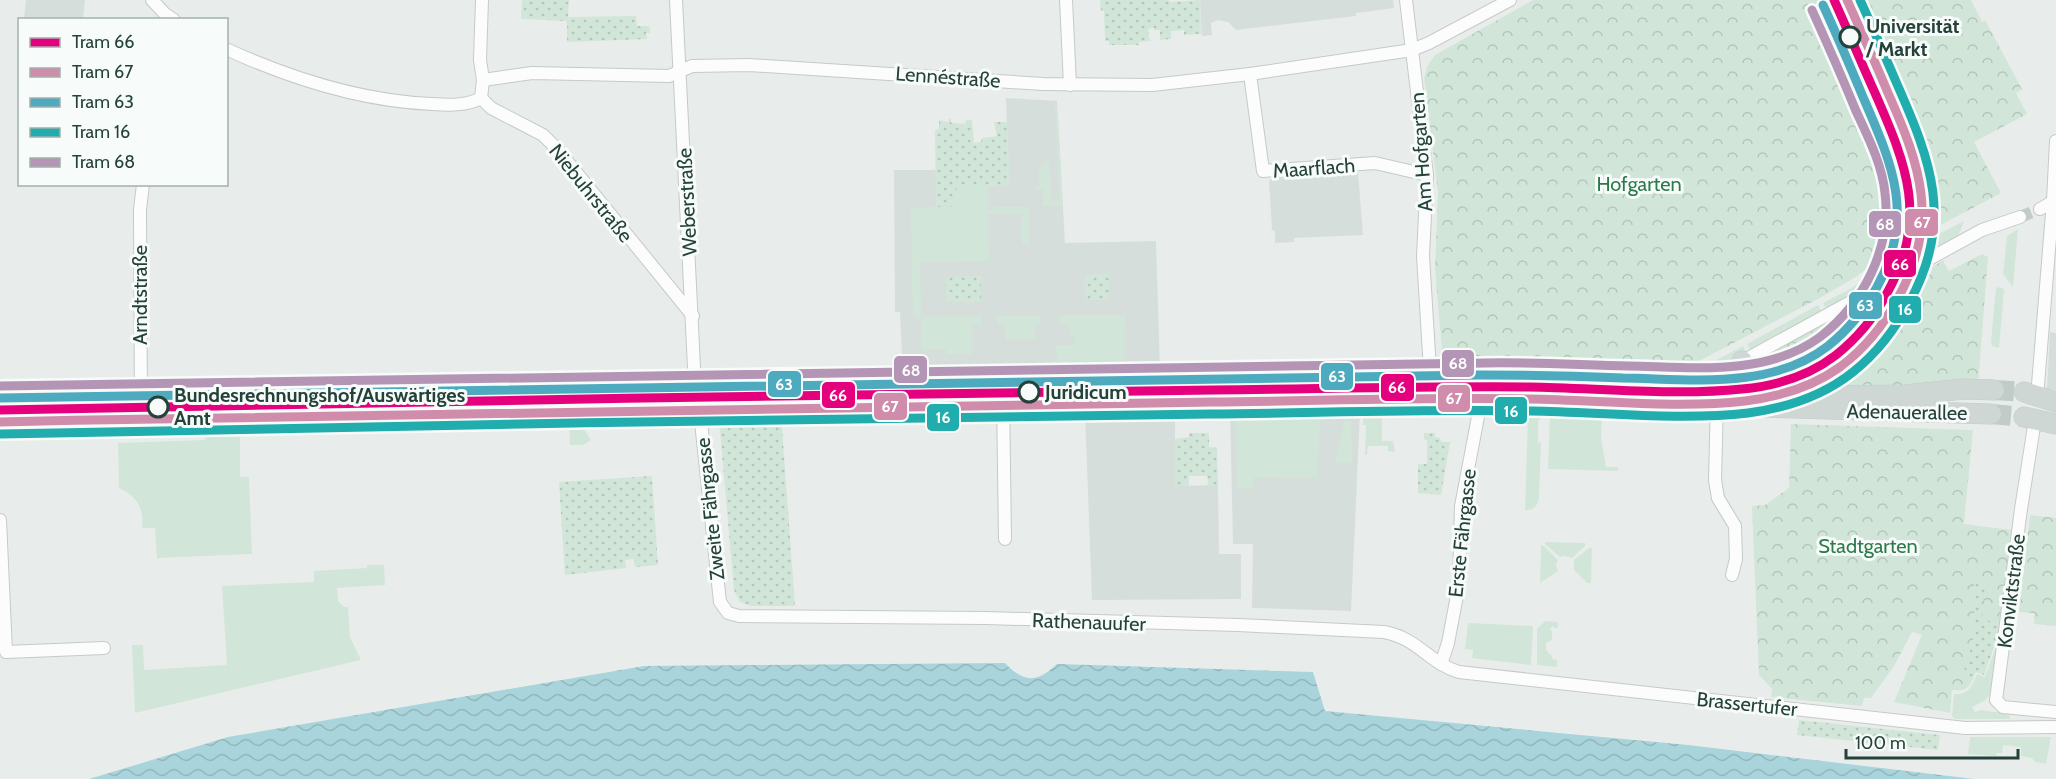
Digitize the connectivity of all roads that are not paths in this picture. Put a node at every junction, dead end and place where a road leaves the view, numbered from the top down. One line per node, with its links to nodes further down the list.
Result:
1 (152, 0): 8 (street)
2 (160, 0): 8 (street)
3 (482, 0): 13 (street)
4 (676, 0): 11 (street, Weberstraße)
5 (1066, 0): 14 (street)
6 (1406, 0): 10 (street, Am Hofgarten)
7 (1510, 0): 10 (street)
8 (168, 18)
9 (228, 50): 15 (street)
10 (1412, 50): 12 (street, Lennéstraße); 17 (street, Am Hofgarten)
11 (680, 71): 13 (street, Lennéstraße); 14 (street, Lennéstraße); 22 (street, Weberstraße)
12 (1250, 74): 14 (street, Lennéstraße); 17 (street, Maarflach)
13 (483, 80): 15 (street)
14 (1070, 85)
15 (482, 98): 22 (street, Niebuhrstraße)
16 (2056, 141): 19 (street)
17 (1427, 175): 26 (street, Am Hofgarten)
18 (143, 186): 36 (street, Arndtstraße)
19 (2055, 201): 20 (street); 28 (street)
20 (2040, 209)
21 (2020, 217): 23 (street)
22 (693, 316): 29 (street, Weberstraße)
23 (1742, 362): 24 (street); 27 (main road)
24 (1689, 390): 26 (main road, Adenauerallee); 31 (main road, Adenauerallee); 34 (main road)
25 (1994, 390): 27 (main road, Adenauerallee)
26 (1431, 391): 29 (main road, Adenauerallee); 30 (main road, Adenauerallee); 32 (main road, Adenauerallee)
27 (1748, 393): 31 (main road, Adenauerallee)
28 (2030, 394): 33 (main road)
29 (697, 396): 30 (main road, Adenauerallee); 36 (main road, Adenauerallee); 39 (main road, Adenauerallee); 44 (street, Zweite Fährgasse)
30 (1004, 396): 42 (street)
31 (1717, 399): 34 (main road, Adenauerallee); 37 (main road, Adenauerallee); 43 (street)
32 (1480, 401): 34 (main road, Adenauerallee); 46 (street, Erste Fährgasse)
33 (2056, 402)
34 (1662, 404)
35 (0, 405): 36 (main road, Adenauerallee)
36 (141, 407)
37 (1991, 414)
38 (2030, 419): 40 (main road); 47 (street, Konviktstraße)
39 (0, 421)
40 (2056, 424)
41 (0, 520): 45 (street)
42 (1005, 538)
43 (1732, 575)
44 (728, 613): 46 (street, Rathenauufer)
45 (105, 648)
46 (1441, 664): 48 (street, Brassertufer)
47 (2056, 712)
48 (2056, 727)

